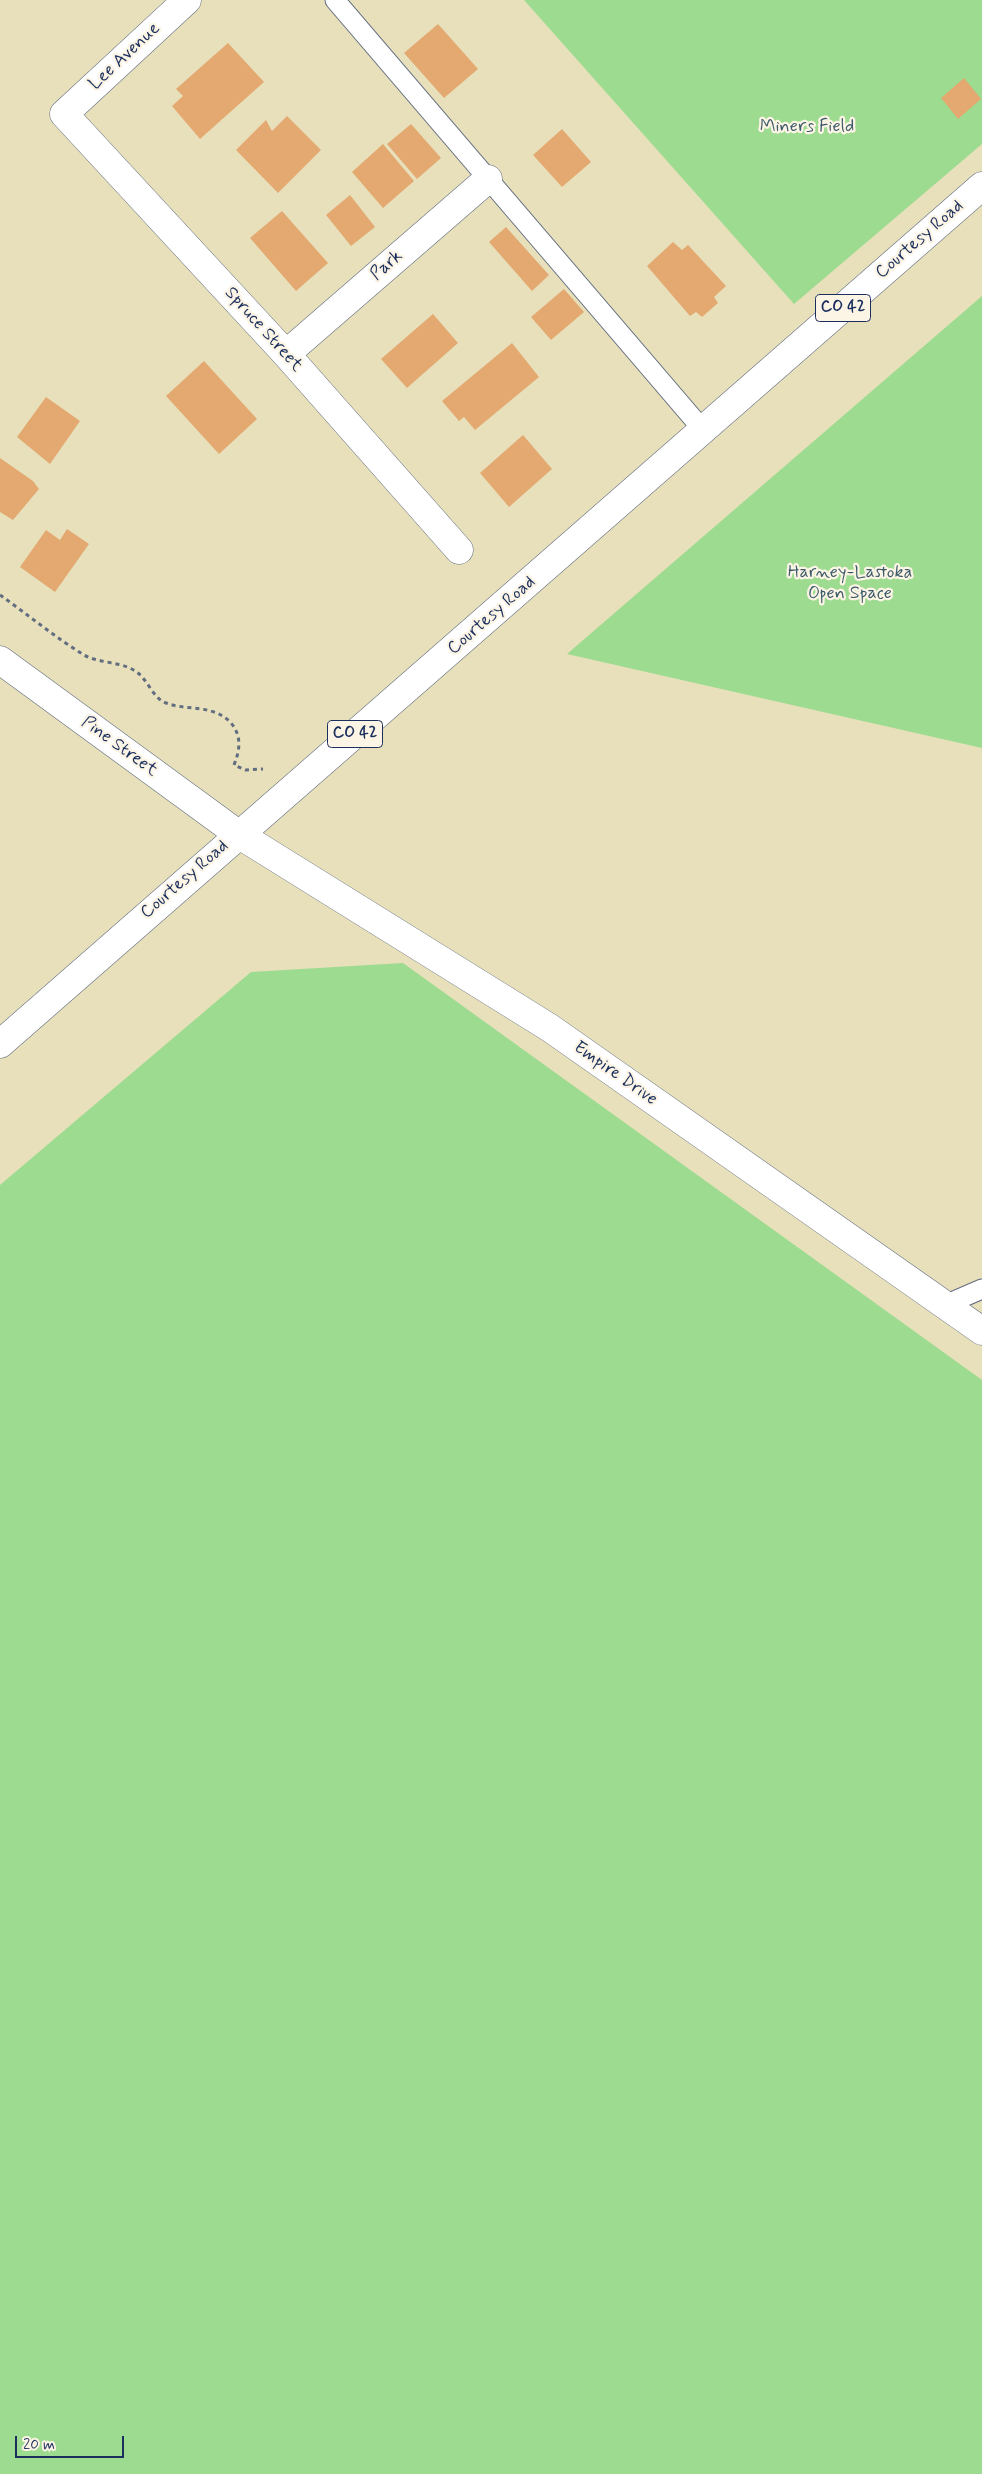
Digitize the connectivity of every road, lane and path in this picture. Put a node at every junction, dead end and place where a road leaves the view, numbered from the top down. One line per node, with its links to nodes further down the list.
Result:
1 (187, 0): 3 (street, Lee Avenue)
2 (335, 0): 4 (lane)
3 (64, 114): 6 (street, Spruce Street)
4 (488, 179): 6 (street, Park); 7 (lane)
5 (982, 186): 7 (street, Courtesy Road / CO 42)
6 (286, 354): 8 (street, Spruce Street)
7 (703, 430): 11 (street, Courtesy Road / CO 42)
8 (459, 550)
9 (0, 595): 11 (path)
10 (0, 660): 12 (street, Pine Street)
11 (289, 790): 12 (street, Courtesy Road / CO 42)
12 (238, 834): 13 (street, Courtesy Road / CO 42); 15 (street, Empire Drive)
13 (0, 1044)
14 (982, 1288): 15 (lane)
15 (945, 1305): 16 (street, Empire Drive)
16 (982, 1331)

